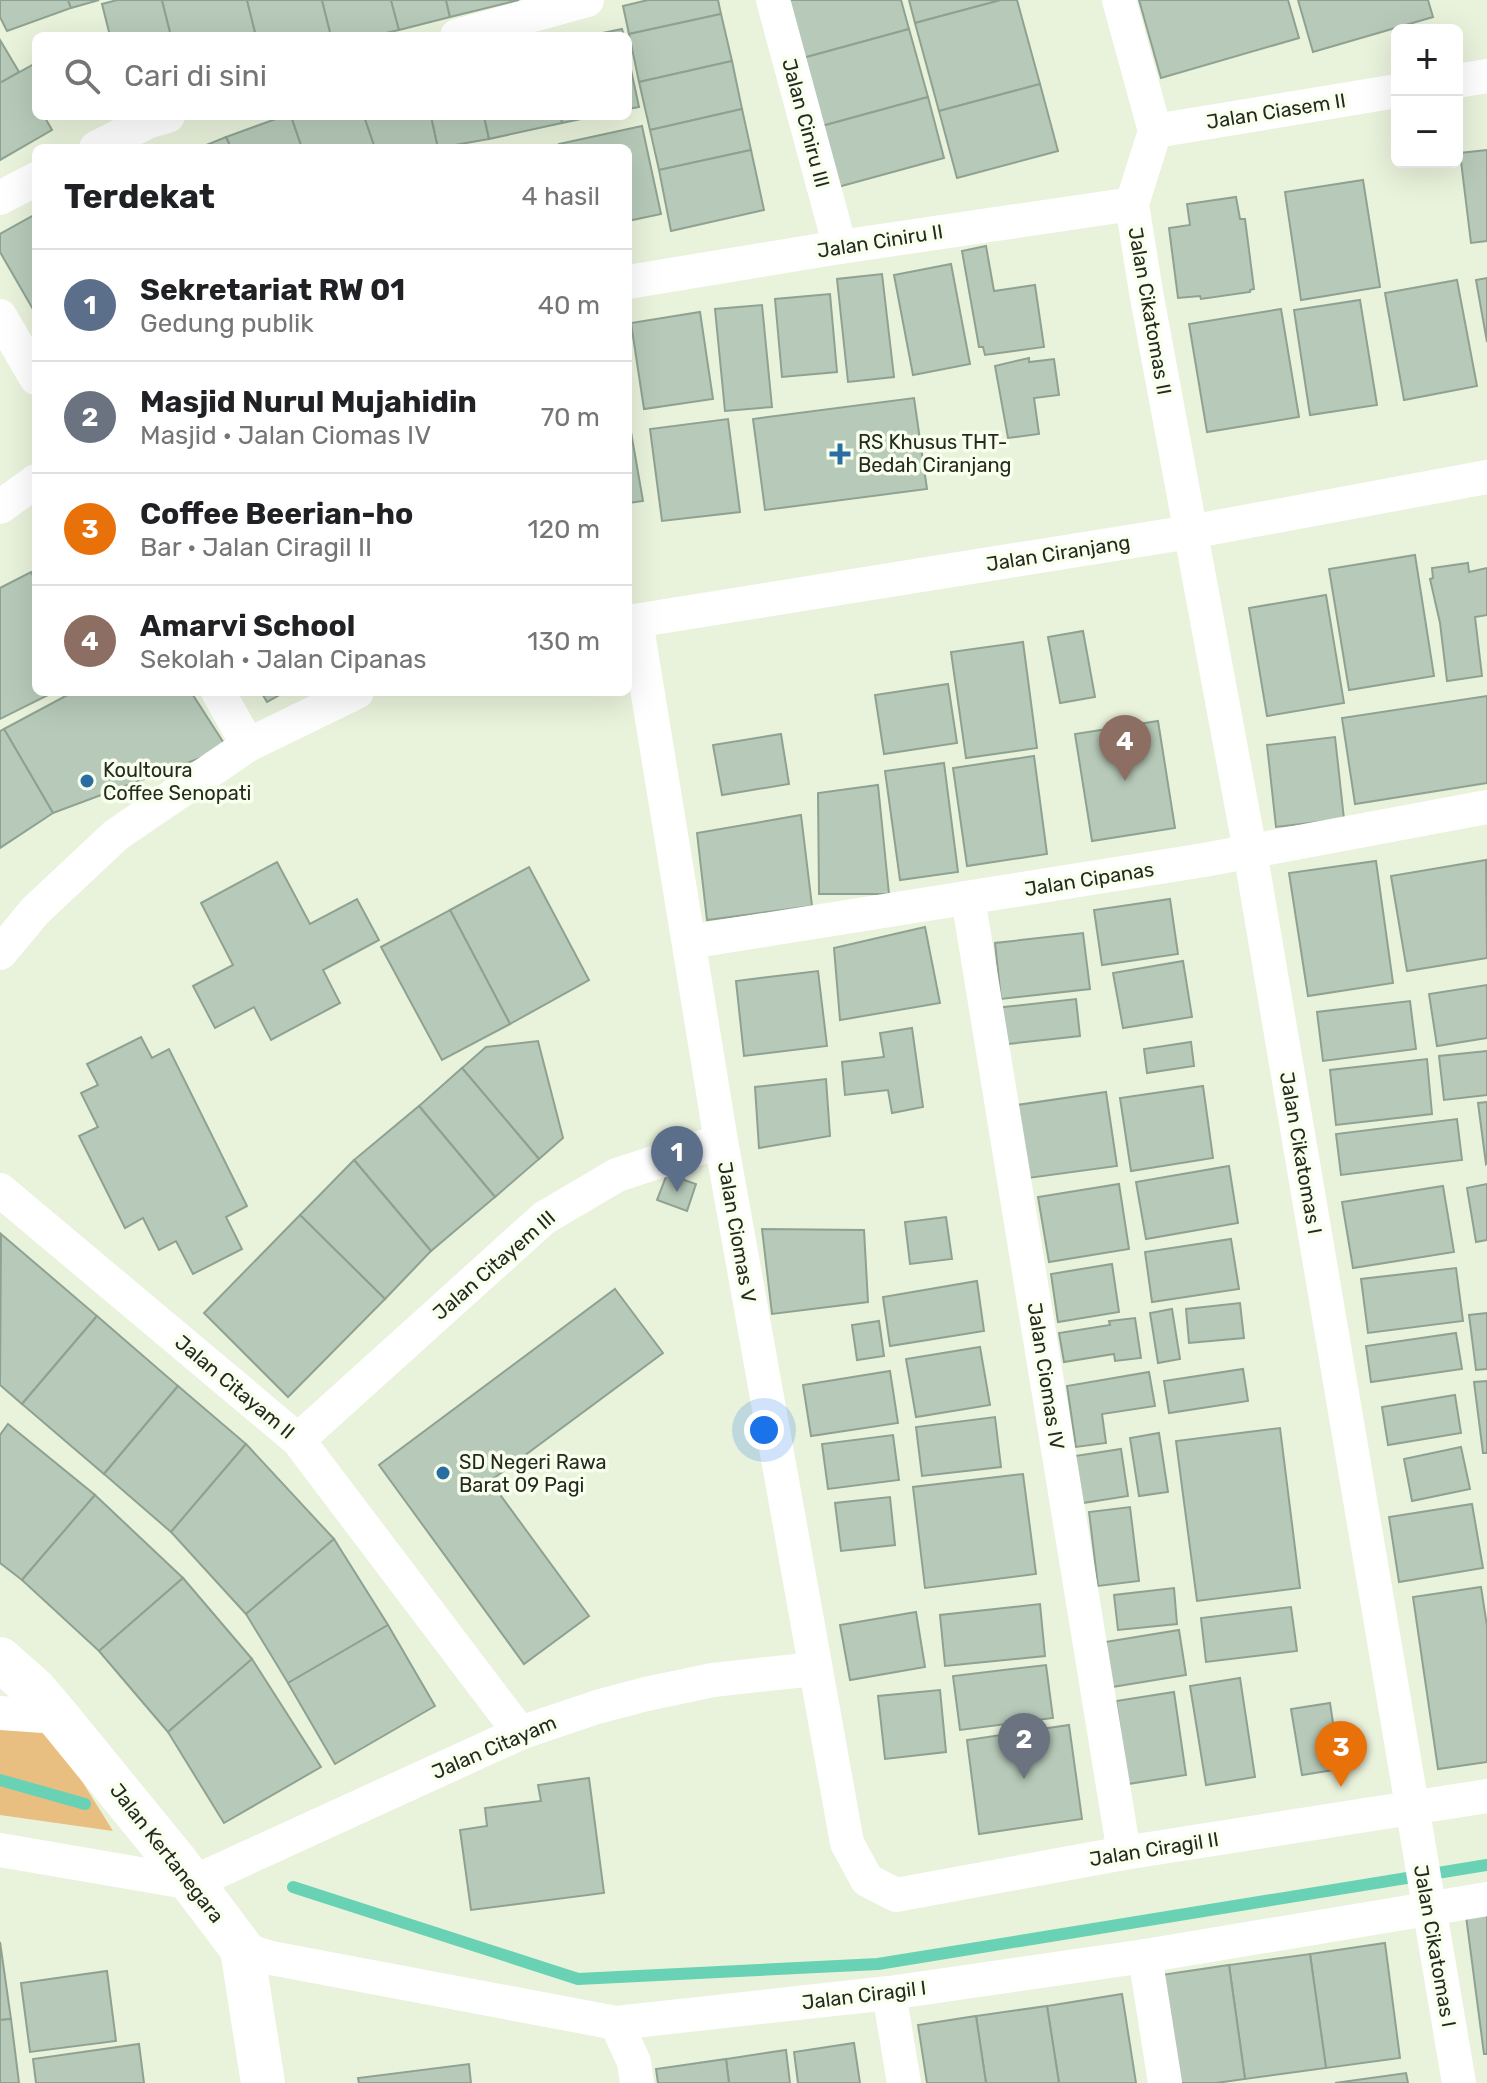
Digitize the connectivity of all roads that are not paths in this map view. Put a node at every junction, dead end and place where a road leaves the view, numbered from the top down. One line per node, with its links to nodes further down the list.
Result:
1 (587, 0): 4 (street)
2 (773, 0): 14 (street, Jalan Ciniru III)
3 (1119, 0): 9 (street)
4 (471, 32)
5 (1487, 76): 6 (street)
6 (1463, 80)
7 (1391, 92): 9 (street, Jalan Ciasem II)
8 (154, 120): 10 (street)
9 (1155, 131): 13 (street, Jalan Cikatomas II)
10 (104, 144)
11 (32, 181): 12 (street)
12 (0, 198)
13 (1132, 204): 14 (street, Jalan Ciniru II); 21 (street, Jalan Cikatomas II)
14 (840, 247): 15 (street, Jalan Ciniru II)
15 (632, 281)
16 (0, 316): 17 (street)
17 (32, 371)
18 (1487, 477): 21 (street, Jalan Ciranjang)
19 (32, 484): 20 (street)
20 (0, 507)
21 (1190, 532): 22 (street, Jalan Ciranjang); 27 (street, Jalan Cikatomas I)
22 (632, 621): 29 (street, Jalan Ciomas V)
23 (220, 696): 25 (street)
24 (349, 696): 25 (street)
25 (248, 745): 30 (street)
26 (1487, 807): 27 (street, Jalan Cipanas)
27 (1250, 851): 28 (street, Jalan Cipanas); 39 (street, Jalan Cikatomas I)
28 (968, 898): 29 (street, Jalan Cipanas); 43 (street, Jalan Ciomas IV)
29 (689, 942): 31 (street, Jalan Ciomas V)
30 (0, 953)
31 (721, 1141): 33 (street, Jalan Citayem III); 35 (street, Jalan Ciomas V)
32 (0, 1190): 33 (street, Jalan Citayam II)
33 (298, 1440): 38 (street, Jalan Citayam II)
34 (0, 1659): 37 (street, Jalan Kertanegara)
35 (814, 1669): 38 (street, Jalan Citayam); 41 (street, Jalan Ciomas V)
36 (0, 1713): 37 (street)
37 (58, 1717): 44 (street, Jalan Kertanegara)
38 (520, 1733): 44 (street, Jalan Citayam)
39 (1409, 1792): 40 (street, Jalan Ciragil II); 43 (street, Jalan Ciragil II); 45 (street, Jalan Cikatomas I)
40 (1487, 1796)
41 (847, 1843): 43 (street, Jalan Ciragil II)
42 (0, 1850): 44 (street)
43 (1124, 1853)
44 (192, 1883): 47 (street, Jalan Kertanegara)
45 (1424, 1884): 46 (street, Jalan Ciragil I); 48 (street, Jalan Ciragil I); 55 (street, Jalan Cikatomas I)
46 (1487, 1899)
47 (242, 1949): 50 (street, Jalan Ciragil I); 51 (street, Jalan Kertanegara)
48 (1145, 1956): 49 (street, Jalan Ciragil I); 54 (street)
49 (889, 1993): 50 (street, Jalan Ciragil I); 53 (street)
50 (616, 2023): 52 (street)
51 (263, 2083)
52 (637, 2083)
53 (904, 2083)
54 (1165, 2083)
55 (1459, 2083)

